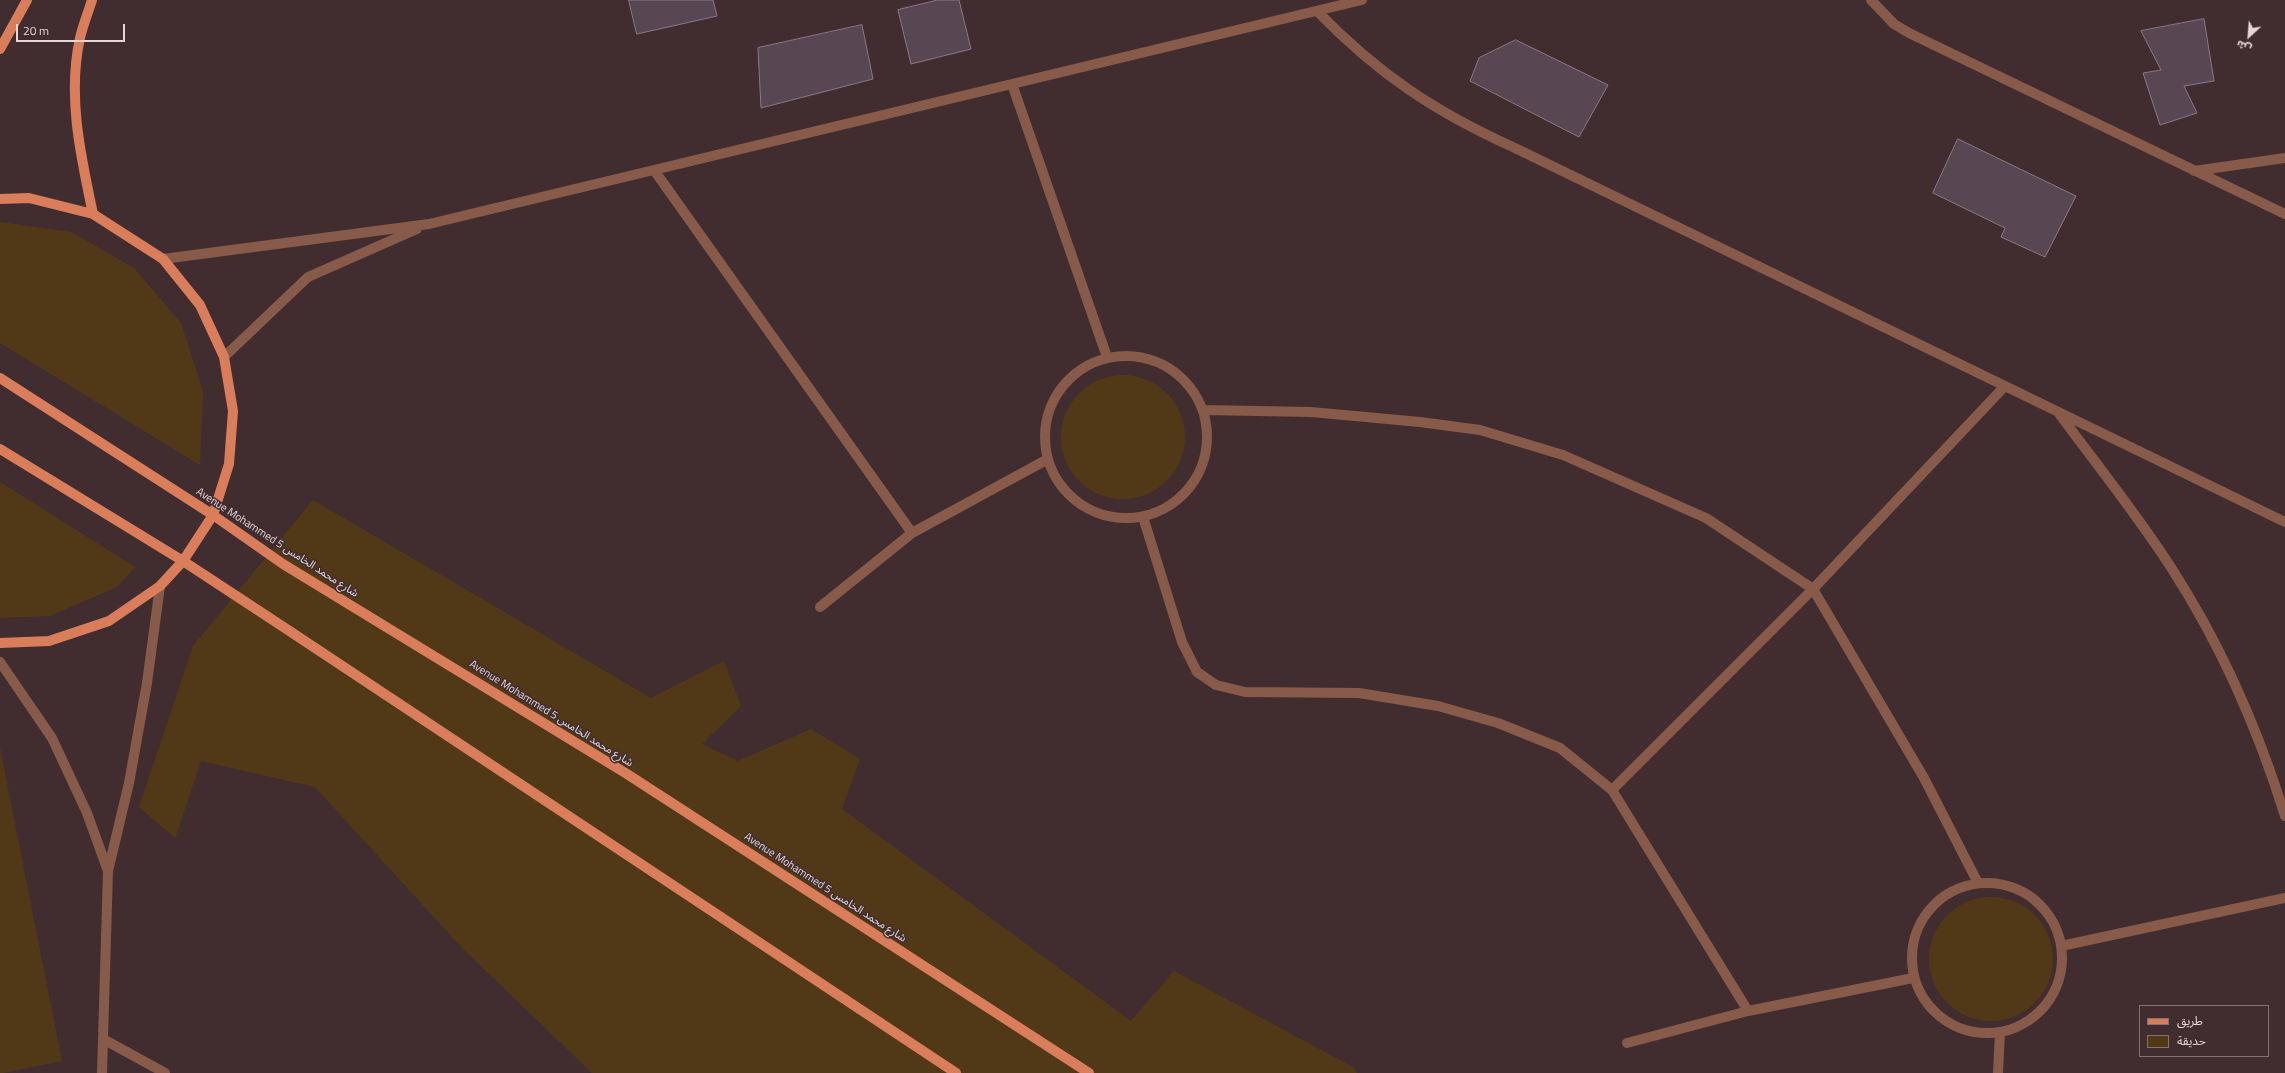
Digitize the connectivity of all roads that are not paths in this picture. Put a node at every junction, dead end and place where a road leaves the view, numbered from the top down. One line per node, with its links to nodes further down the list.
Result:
1 (27, 0): 6 (main road)
2 (92, 0): 12 (main road)
3 (1362, 0): 5 (street)
4 (1871, 0): 10 (street)
5 (1317, 11): 7 (street); 19 (street)
6 (0, 49)
7 (1012, 84): 9 (street); 17 (street)
8 (2285, 158): 10 (street)
9 (654, 170): 14 (street); 27 (street)
10 (2194, 171): 13 (street)
11 (0, 199): 12 (main road)
12 (93, 214): 15 (main road)
13 (2285, 214)
14 (428, 224): 15 (street); 16 (street)
15 (163, 259): 16 (main road)
16 (224, 357): 24 (main road)
17 (1107, 357): 20 (street); 23 (street)
18 (0, 378): 24 (main road, Avenue Mohammed 5 شارع محمد الخامس)
19 (2005, 386): 21 (street); 30 (street)
20 (1204, 410): 25 (street); 30 (street)
21 (2056, 410): 26 (street); 35 (street)
22 (0, 449): 28 (main road)
23 (1048, 459): 25 (street); 27 (street)
24 (213, 515): 28 (main road); 48 (main road, Avenue Mohammed 5 شارع محمد الخامس)
25 (1143, 517): 34 (street)
26 (2285, 522)
27 (912, 533): 31 (street)
28 (183, 562): 29 (main road); 47 (main road)
29 (160, 586): 32 (main road); 36 (street)
30 (1813, 589): 34 (street); 37 (street)
31 (820, 607)
32 (0, 643)
33 (0, 662): 36 (street)
34 (1612, 790): 41 (street)
35 (2285, 816)
36 (108, 871): 43 (street)
37 (1978, 883): 39 (street); 40 (street)
38 (2285, 898): 39 (street)
39 (2061, 946): 42 (street)
40 (1913, 978): 41 (street); 42 (street)
41 (1748, 1011): 44 (street)
42 (2000, 1032): 49 (street)
43 (103, 1039): 45 (street); 46 (street)
44 (1627, 1043)
45 (102, 1073)
46 (165, 1073)
47 (956, 1073)
48 (1089, 1073)
49 (1998, 1073)

